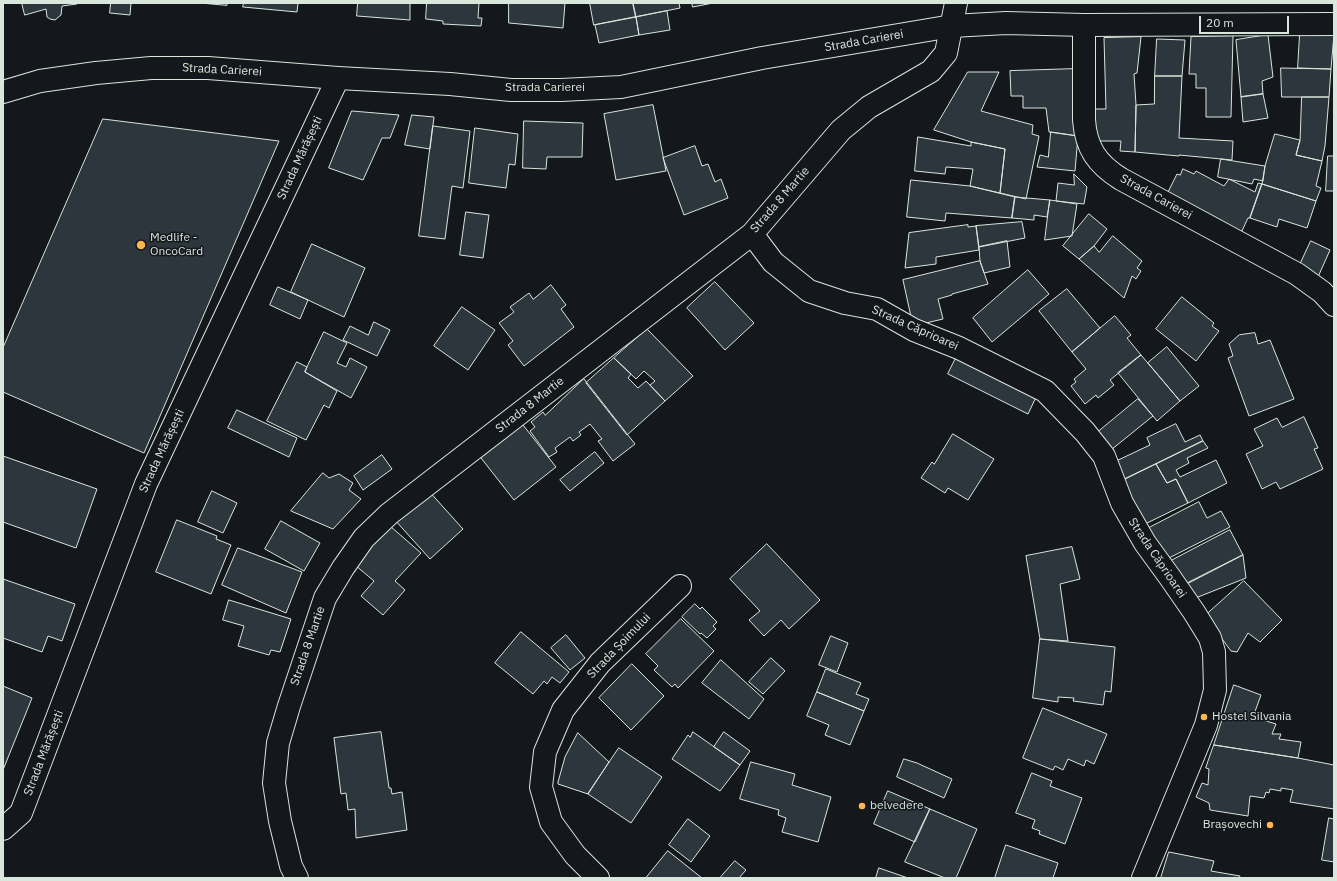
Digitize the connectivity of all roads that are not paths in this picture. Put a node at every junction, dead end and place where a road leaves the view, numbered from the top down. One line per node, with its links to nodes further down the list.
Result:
1 (956, 3): 4 (street, Strada 8 Martie)
2 (1334, 24): 3 (street, Strada Carierei)
3 (1084, 25): 4 (street, Strada Carierei); 8 (street, Strada Carierei)
4 (952, 26): 5 (street, Strada Carierei); 7 (street, Strada 8 Martie)
5 (338, 78): 6 (street, Strada Carierei); 10 (street, Strada Mărășești)
6 (3, 92)
7 (752, 234): 11 (street, Strada 8 Martie); 13 (street, Strada Căprioarei)
8 (1334, 305)
9 (680, 586): 12 (street, Strada Șoimului)
10 (3, 829)
11 (297, 878)
12 (598, 878)
13 (1144, 878)

